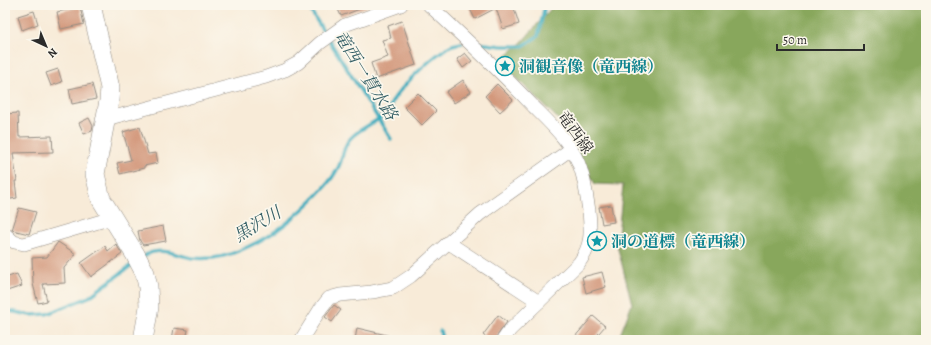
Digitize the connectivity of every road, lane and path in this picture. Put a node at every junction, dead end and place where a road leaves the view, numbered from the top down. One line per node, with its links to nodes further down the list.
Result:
1 (92, 5): 4 (street)
2 (401, 5): 4 (street)
3 (429, 5): 5 (street, 竜西線)
4 (106, 119): 6 (street)
5 (570, 149): 8 (street); 9 (street, 竜西線)
6 (112, 218): 7 (street); 10 (street)
7 (5, 234)
8 (449, 243): 9 (street); 11 (street)
9 (539, 302): 12 (street, 竜西線)
10 (143, 340)
11 (301, 340)
12 (503, 340)

